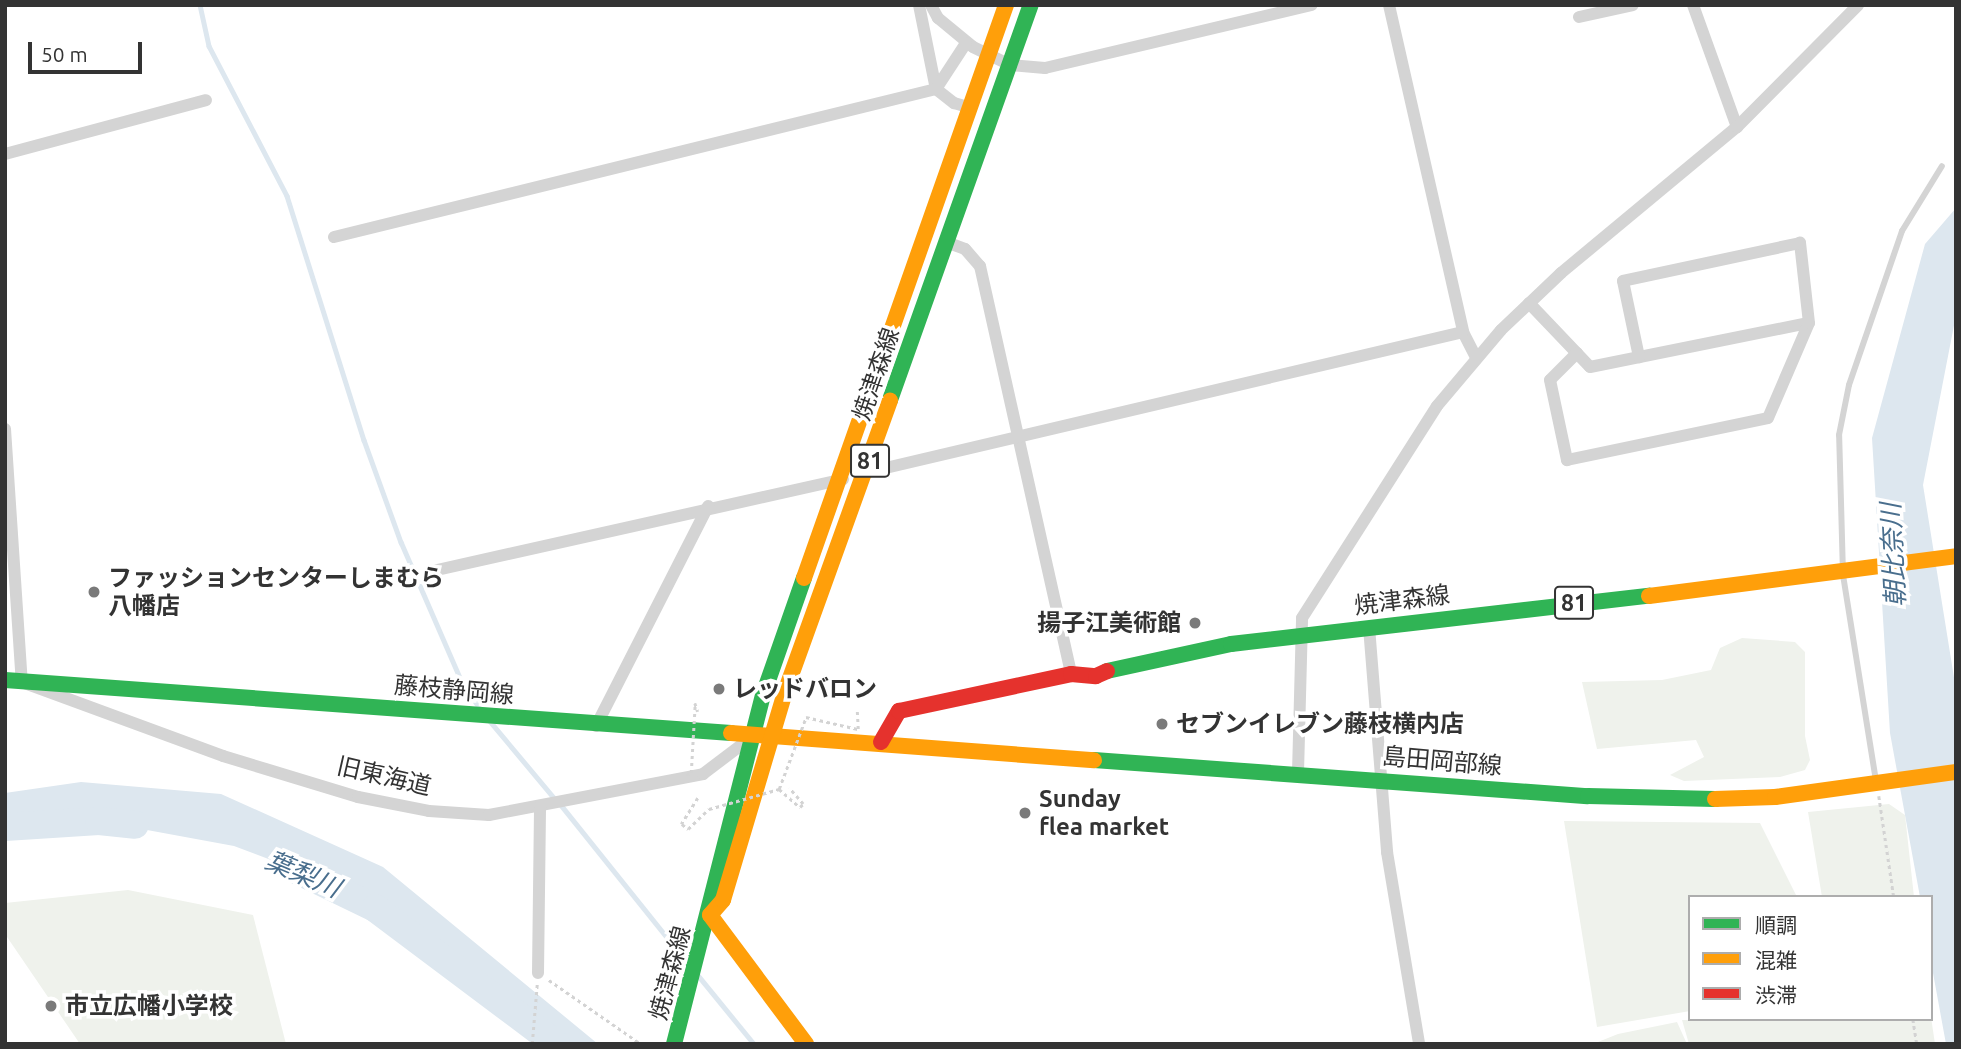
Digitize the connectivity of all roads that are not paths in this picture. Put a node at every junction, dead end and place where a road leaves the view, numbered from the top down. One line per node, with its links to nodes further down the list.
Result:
1 (919, 5): 14 (street)
2 (931, 5): 11 (street)
3 (1006, 5): 12 (main road, 焼津森線 / 81)
4 (1031, 5): 13 (main road, 焼津森線 / 81)
5 (1312, 5): 13 (street)
6 (1389, 5): 24 (street)
7 (1633, 5): 10 (street)
8 (1693, 5): 17 (street)
9 (1858, 5): 17 (street)
10 (1579, 17)
11 (967, 43): 12 (street); 14 (street)
12 (990, 56): 13 (street); 16 (main road, 焼津森線 / 81)
13 (1010, 65): 21 (main road, 焼津森線 / 81)
14 (936, 89): 16 (street); 20 (street)
15 (206, 100): 18 (street)
16 (971, 108): 31 (main road, 焼津森線 / 81)
17 (1737, 127): 22 (street)
18 (5, 155)
19 (1941, 166): 35 (lane)
20 (334, 237)
21 (946, 242): 29 (street); 30 (main road, 焼津森線 / 81)
22 (1529, 303): 25 (street); 27 (street)
23 (1809, 323): 25 (street); 26 (street); 26 (street)
24 (1463, 332): 27 (street); 29 (street)
25 (1577, 354): 26 (street)
26 (1639, 357)
27 (1476, 358): 37 (street)
28 (5, 429): 40 (street)
29 (1015, 436): 30 (street); 38 (street)
30 (866, 473): 31 (street); 44 (main road, 焼津森線 / 81)
31 (836, 481): 32 (street); 43 (main road, 焼津森線 / 81)
32 (708, 506): 34 (street); 42 (street)
33 (1956, 556): 35 (main road, 焼津森線 / 81)
34 (437, 570)
35 (1846, 573): 36 (main road, 焼津森線 / 81); 49 (lane)
36 (1369, 627): 37 (main road, 焼津森線 / 81); 48 (street)
37 (1298, 634): 38 (main road, 焼津森線 / 81); 47 (street)
38 (1071, 674): 45 (main road, 焼津森線 / 81)
39 (5, 680): 40 (main road)
40 (22, 682): 41 (main road); 42 (main road, 藤枝静岡線); 50 (street, 旧東海道)
41 (5, 686)
42 (596, 726): 43 (main road, 藤枝静岡線)
43 (753, 736): 44 (main road, 藤枝静岡線); 50 (street, 旧東海道); 51 (main road, 焼津森線 / 81)
44 (771, 737): 45 (main road, 藤枝静岡線); 51 (main road, 焼津森線 / 81)
45 (881, 742): 47 (main road, 島田岡部線)
46 (1956, 772): 49 (main road, 島田岡部線)
47 (1298, 773): 48 (main road, 島田岡部線)
48 (1384, 778): 49 (main road, 島田岡部線); 55 (street)
49 (1882, 784)
50 (545, 805): 52 (street)
51 (710, 915): 53 (main road, 焼津森線 / 81); 54 (main road)
52 (538, 973)
53 (674, 1044)
54 (806, 1044)
55 (1419, 1044)

